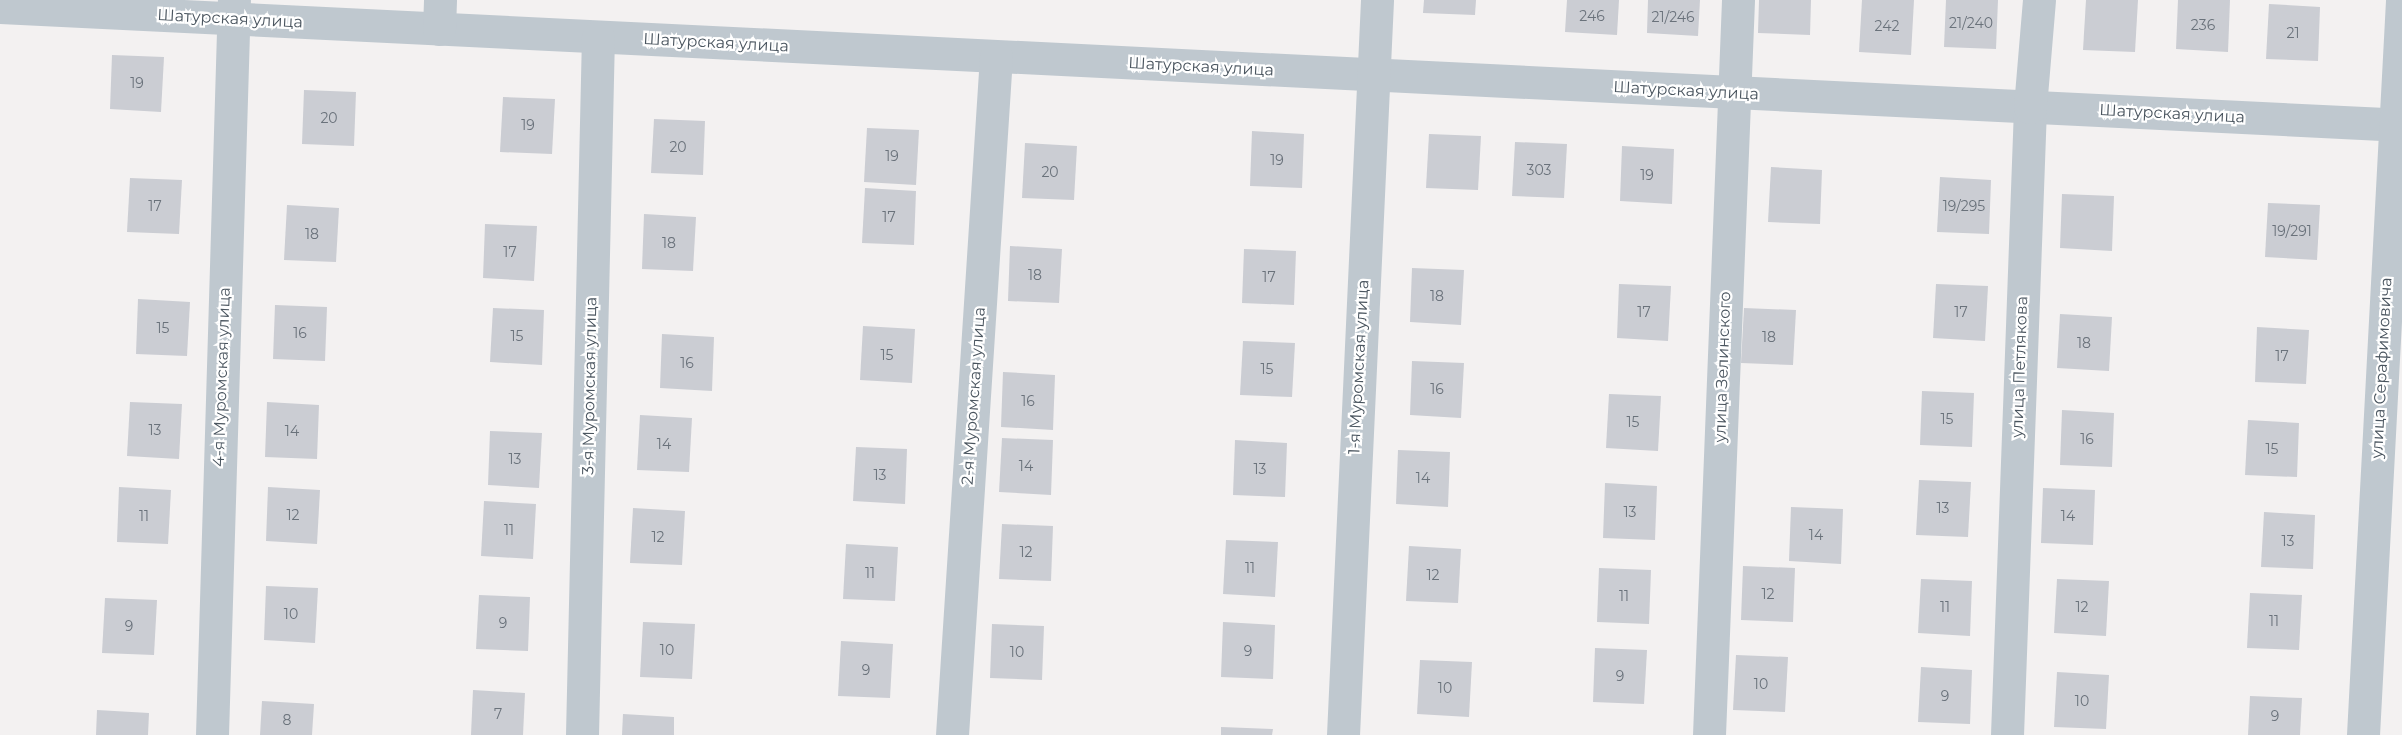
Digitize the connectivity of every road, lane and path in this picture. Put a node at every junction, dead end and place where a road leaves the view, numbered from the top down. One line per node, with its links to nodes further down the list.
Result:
1 (1377, 0): 10 (street, 1-я Муромская улица)
2 (1738, 0): 11 (street, улица Зелинского)
3 (2038, 0): 12 (street, улица Петлякова)
4 (2402, 0): 13 (street, улица Серафимовича)
5 (0, 7): 6 (street, Шатурская улица)
6 (233, 10): 7 (street, Шатурская улица); 14 (street, 4-я Муромская улица)
7 (440, 15): 8 (street, Шатурская улица)
8 (598, 38): 9 (street, Шатурская улица); 15 (street, 3-я Муромская улица)
9 (996, 57): 10 (street, Шатурская улица); 16 (street, 2-я Муромская улица)
10 (1372, 75): 11 (street, Шатурская улица); 17 (street, 1-я Муромская улица)
11 (1733, 93): 12 (street, Шатурская улица); 18 (street, улица Зелинского)
12 (2030, 107): 13 (street, Шатурская улица); 19 (street, улица Петлякова)
13 (2399, 125): 20 (street, улица Серафимовича)
14 (212, 735)
15 (582, 735)
16 (952, 735)
17 (1343, 735)
18 (1709, 735)
19 (2007, 735)
20 (2363, 735)

